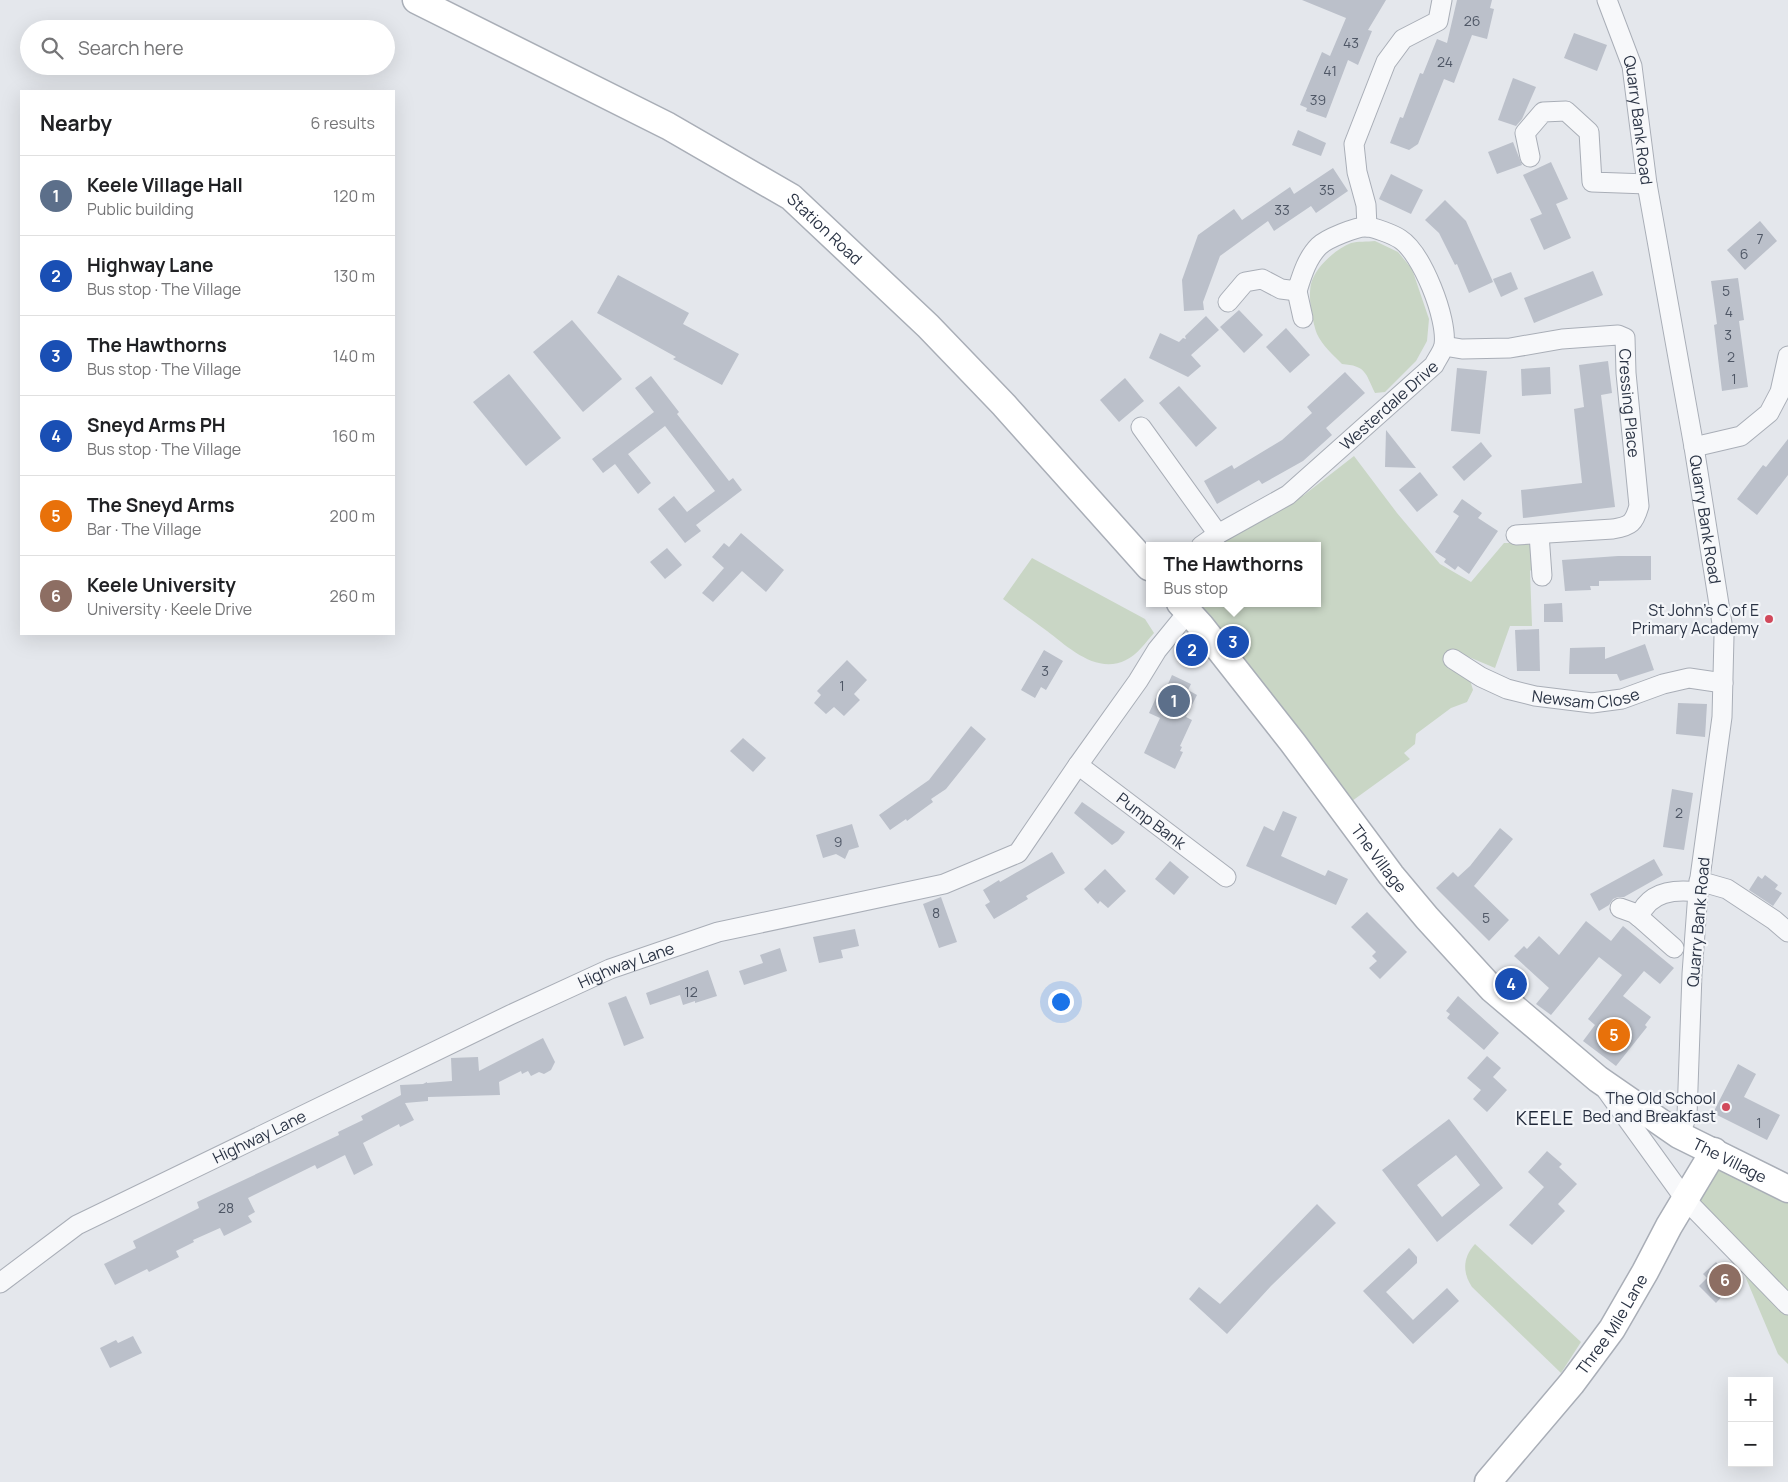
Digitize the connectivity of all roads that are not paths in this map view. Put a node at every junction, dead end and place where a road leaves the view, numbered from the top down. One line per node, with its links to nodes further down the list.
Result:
1 (416, 0): 18 (street, Station Road)
2 (1442, 0): 6 (street)
3 (1607, 0): 5 (street, Quarry Bank Road)
4 (1530, 157): 5 (street)
5 (1647, 184): 13 (street, Quarry Bank Road)
6 (1367, 226): 7 (street); 10 (street, Westerdale Drive)
7 (1297, 291): 8 (street); 9 (street)
8 (1228, 302)
9 (1303, 318)
10 (1444, 346): 14 (street, Westerdale Drive); 15 (street, Cressing Place)
11 (1788, 356): 13 (street)
12 (1141, 428): 14 (street)
13 (1694, 447): 22 (street, Quarry Bank Road)
14 (1218, 534): 17 (street, Westerdale Drive)
15 (1540, 534): 16 (street, Cressing Place); 19 (street)
16 (1516, 535)
17 (1207, 542)
18 (1146, 564)
19 (1542, 576)
20 (1184, 608): 23 (street, Highway Lane); 30 (street, The Village)
21 (1453, 659): 22 (street, Newsam Close)
22 (1723, 683): 25 (street, Quarry Bank Road)
23 (1078, 765): 24 (street, Pump Bank); 35 (street, Highway Lane)
24 (1226, 877)
25 (1699, 886): 27 (street); 28 (street); 31 (street, Quarry Bank Road)
26 (1620, 908): 27 (street)
27 (1639, 917): 29 (street)
28 (1788, 932)
29 (1674, 948)
30 (1598, 1079): 31 (street, The Village); 34 (street, The Village)
31 (1679, 1135): 32 (street, The Village)
32 (1714, 1151): 33 (street, The Village); 34 (street, Three Mile Lane)
33 (1788, 1189)
34 (1685, 1199): 36 (street, The Village); 37 (street, Three Mile Lane)
35 (0, 1283)
36 (1788, 1304)
37 (1488, 1482)

